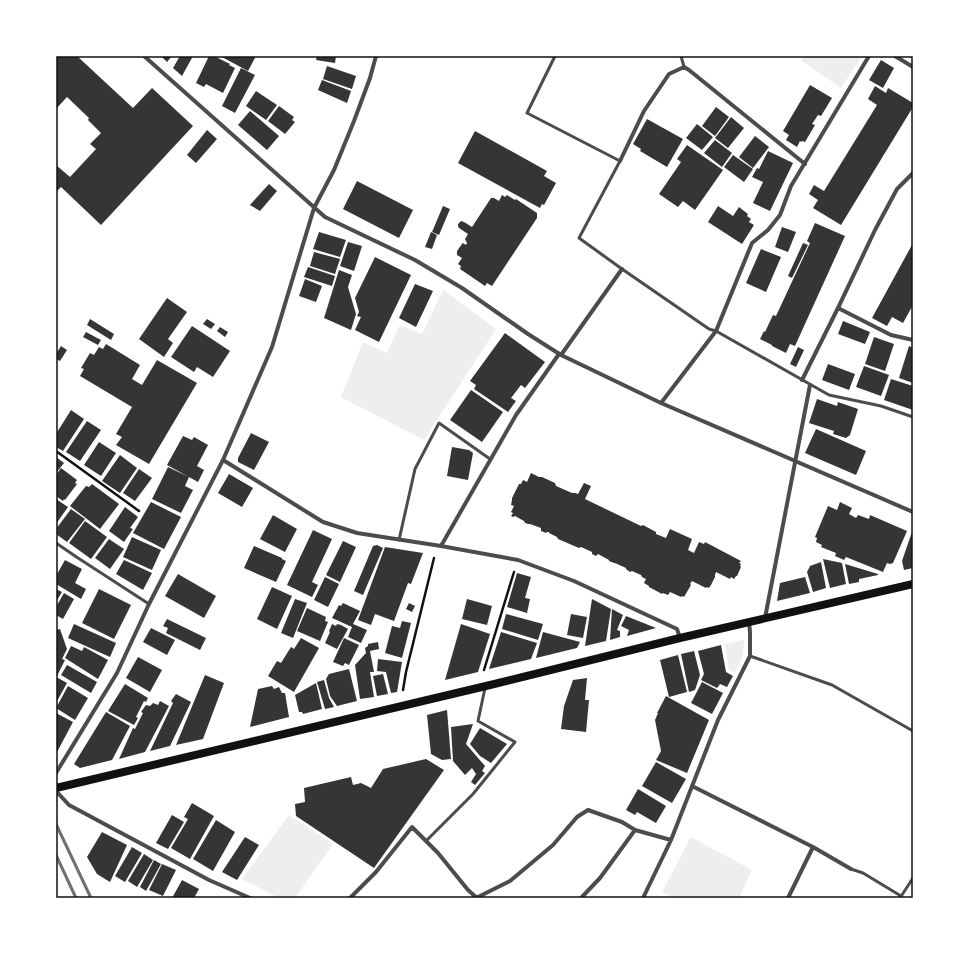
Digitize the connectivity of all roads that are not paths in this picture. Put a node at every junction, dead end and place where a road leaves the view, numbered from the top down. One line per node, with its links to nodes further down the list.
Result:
1 (144, 56): 12 (street)
2 (376, 56): 12 (street)
3 (555, 56): 9 (lane)
4 (681, 56): 7 (lane)
5 (869, 56): 10 (street)
6 (895, 56): 8 (street)
7 (684, 67): 9 (street); 10 (street)
8 (913, 67)
9 (620, 161): 13 (lane)
10 (805, 164): 15 (street)
11 (913, 173): 14 (street)
12 (314, 208): 17 (street); 23 (street)
13 (622, 269): 15 (lane); 17 (street)
14 (838, 308): 16 (street); 18 (street)
15 (716, 331): 18 (lane); 20 (street)
16 (913, 340)
17 (560, 355): 20 (street); 22 (street)
18 (802, 380): 19 (lane)
19 (810, 385): 21 (lane); 24 (street)
20 (661, 403): 24 (street)
21 (913, 417)
22 (490, 459): 26 (lane); 28 (street)
23 (223, 460): 26 (street); 30 (street)
24 (795, 461): 25 (street); 31 (street)
25 (913, 512)
26 (399, 540): 28 (street)
27 (56, 543): 30 (lane)
28 (439, 546): 33 (street)
29 (913, 584): 31 (main road)
30 (149, 604): 37 (street)
31 (765, 618): 32 (main road)
32 (749, 622): 33 (main road); 34 (street)
33 (680, 638): 35 (main road)
34 (750, 656): 36 (lane); 38 (street)
35 (486, 686): 39 (main road); 42 (lane)
36 (913, 731)
37 (56, 773)
38 (692, 786): 41 (street); 43 (street)
39 (56, 789): 47 (street)
40 (635, 830): 41 (street); 49 (street); 50 (street)
41 (671, 840): 51 (street)
42 (426, 841): 48 (street); 49 (street)
43 (813, 847): 44 (street); 52 (street)
44 (851, 869): 46 (lane)
45 (913, 878): 46 (lane)
46 (900, 897)
47 (250, 898)
48 (350, 898)
49 (477, 898)
50 (581, 898)
51 (643, 898)
52 (788, 898)

